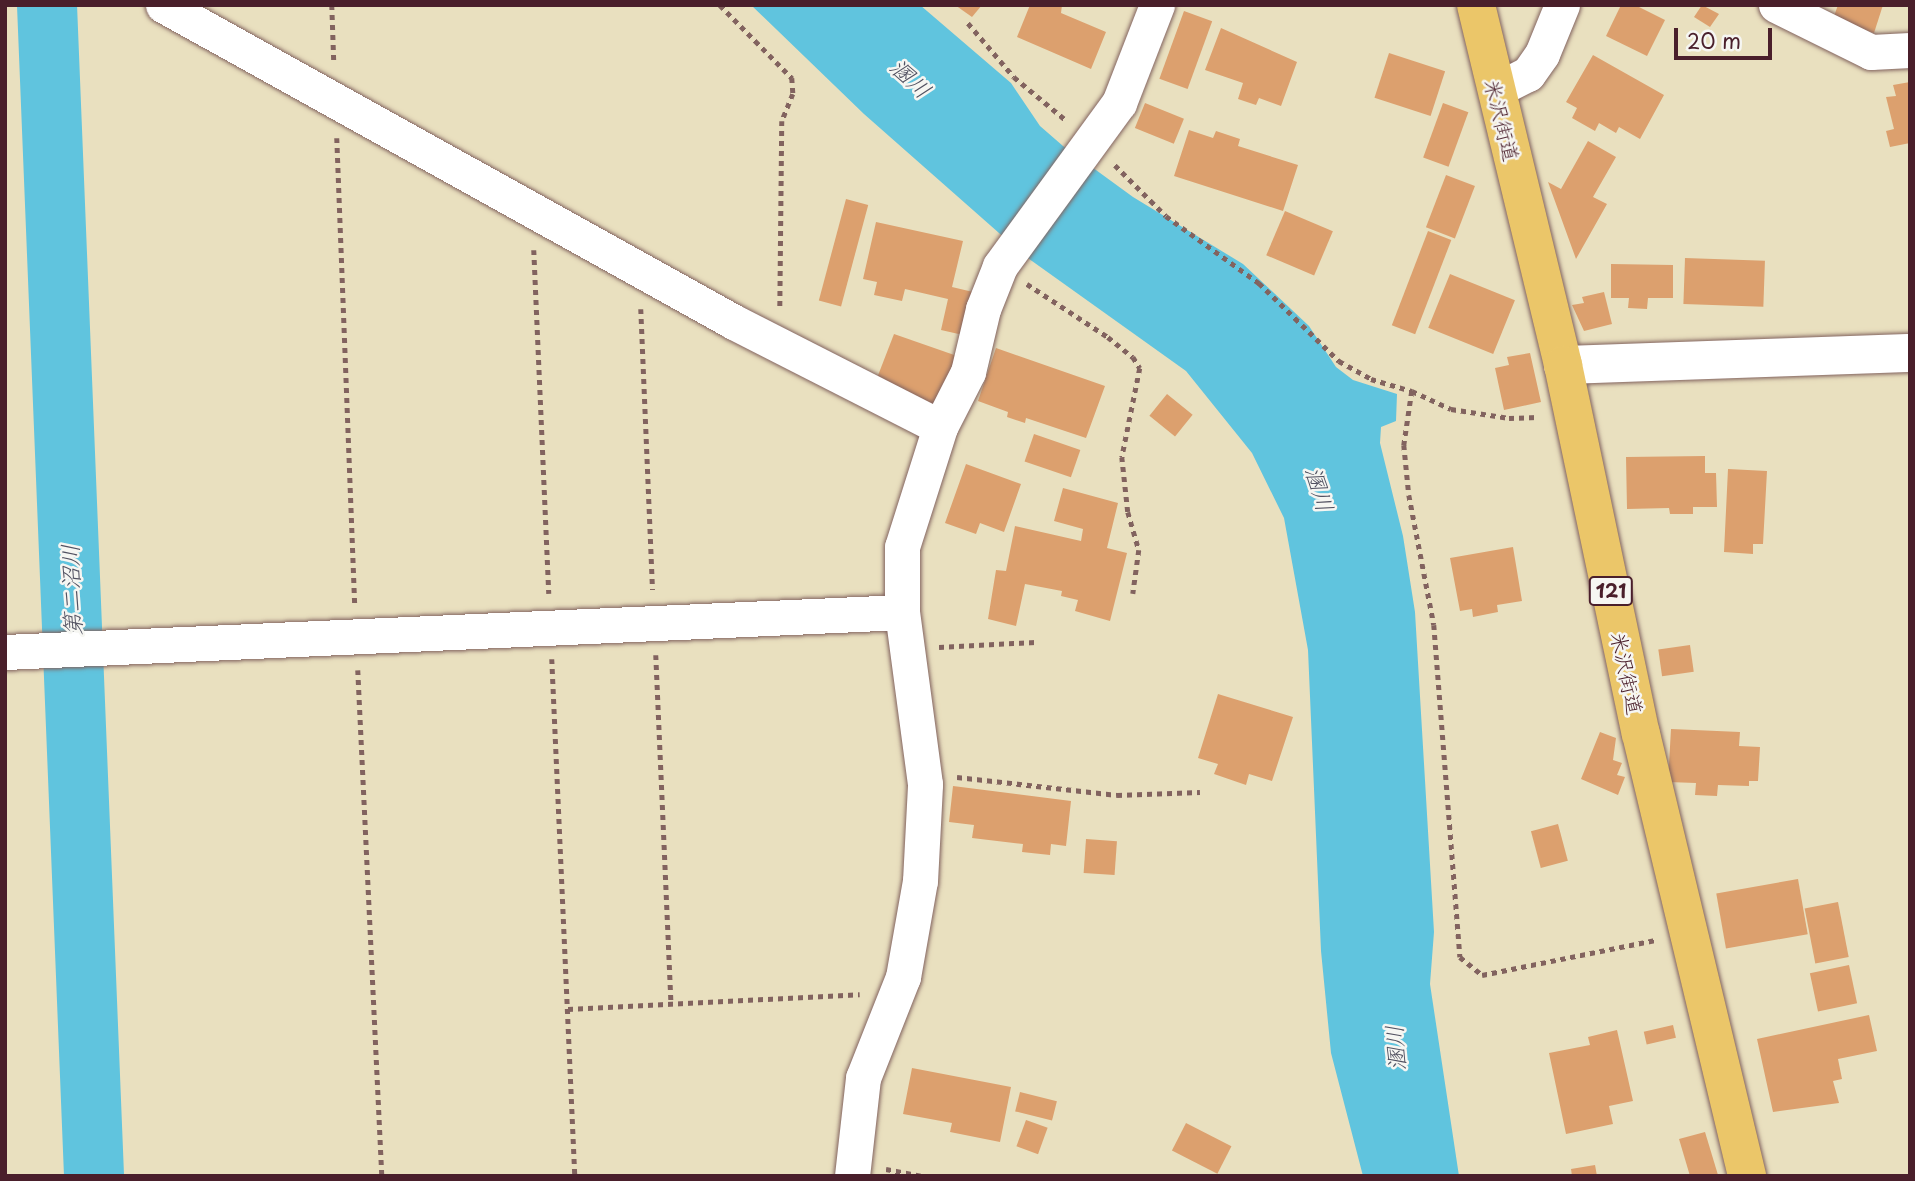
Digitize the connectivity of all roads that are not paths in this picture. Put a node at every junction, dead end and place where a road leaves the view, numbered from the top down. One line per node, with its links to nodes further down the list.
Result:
1 (163, 5): 10 (street)
2 (1157, 5): 10 (street)
3 (1476, 5): 7 (highway, 米沢街道 / 121)
4 (1562, 5): 7 (street)
5 (1776, 5): 6 (street)
6 (1910, 50)
7 (1496, 90): 9 (highway, 米沢街道 / 121)
8 (1910, 353): 9 (street)
9 (1563, 365): 14 (highway, 米沢街道 / 121)
10 (940, 427): 11 (street)
11 (902, 612): 12 (street); 13 (street)
12 (5, 652)
13 (852, 1176)
14 (1747, 1176)

